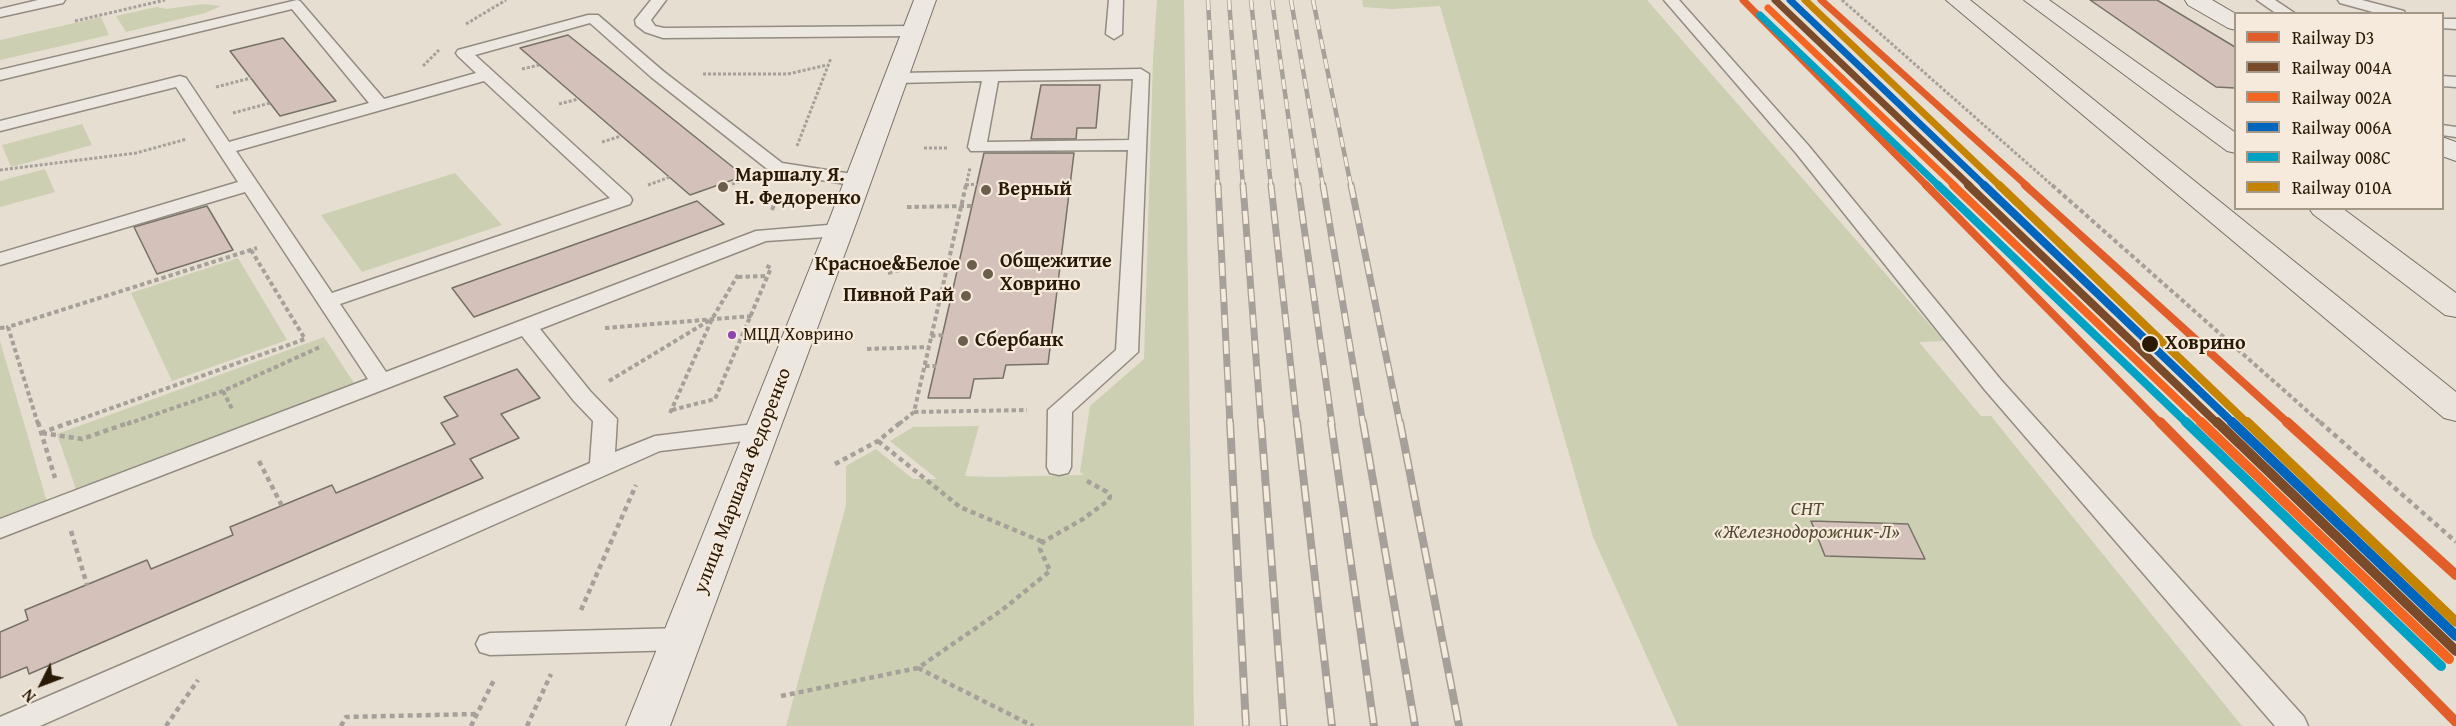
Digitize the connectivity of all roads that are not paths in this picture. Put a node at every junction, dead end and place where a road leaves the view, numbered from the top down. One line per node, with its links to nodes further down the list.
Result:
1 (58, 0): 13 (lane)
2 (659, 0): 15 (lane)
3 (926, 0): 15 (street, улица Маршала Федоренко)
4 (1116, 0): 16 (lane)
5 (1671, 0): 44 (lane)
6 (1957, 0): 35 (main road)
7 (2035, 0): 23 (main road)
8 (2196, 0): 14 (street)
9 (2264, 0): 11 (lane)
10 (2345, 0): 12 (lane)
11 (2285, 12)
12 (2391, 12)
13 (0, 13)
14 (2234, 22)
15 (914, 31): 20 (street, улица Маршала Федоренко)
16 (1114, 34)
17 (0, 75): 21 (lane)
18 (488, 75): 21 (lane); 26 (lane); 31 (lane)
19 (991, 76): 20 (lane); 24 (lane); 24 (lane)
20 (897, 78): 26 (street, улица Маршала Федоренко)
21 (380, 105): 25 (lane)
22 (0, 126): 25 (lane)
23 (2234, 144)
24 (1138, 145): 38 (lane)
25 (226, 148): 27 (lane)
26 (858, 180): 29 (street, улица Маршала Федоренко)
27 (250, 185): 30 (lane); 31 (lane)
28 (2326, 210): 32 (main road)
29 (840, 230): 33 (lane); 36 (street, улица Маршала Федоренко)
30 (0, 259)
31 (329, 301): 34 (lane)
32 (2456, 308)
33 (526, 326): 34 (lane); 37 (lane)
34 (381, 382): 39 (lane)
35 (2456, 410)
36 (762, 431): 37 (lane); 40 (street, улица Маршала Федоренко)
37 (602, 466): 42 (lane)
38 (1059, 467)
39 (0, 529)
40 (683, 639): 41 (lane); 43 (street, улица Маршала Федоренко)
41 (490, 644)
42 (10, 726)
43 (648, 726)
44 (2293, 726)

